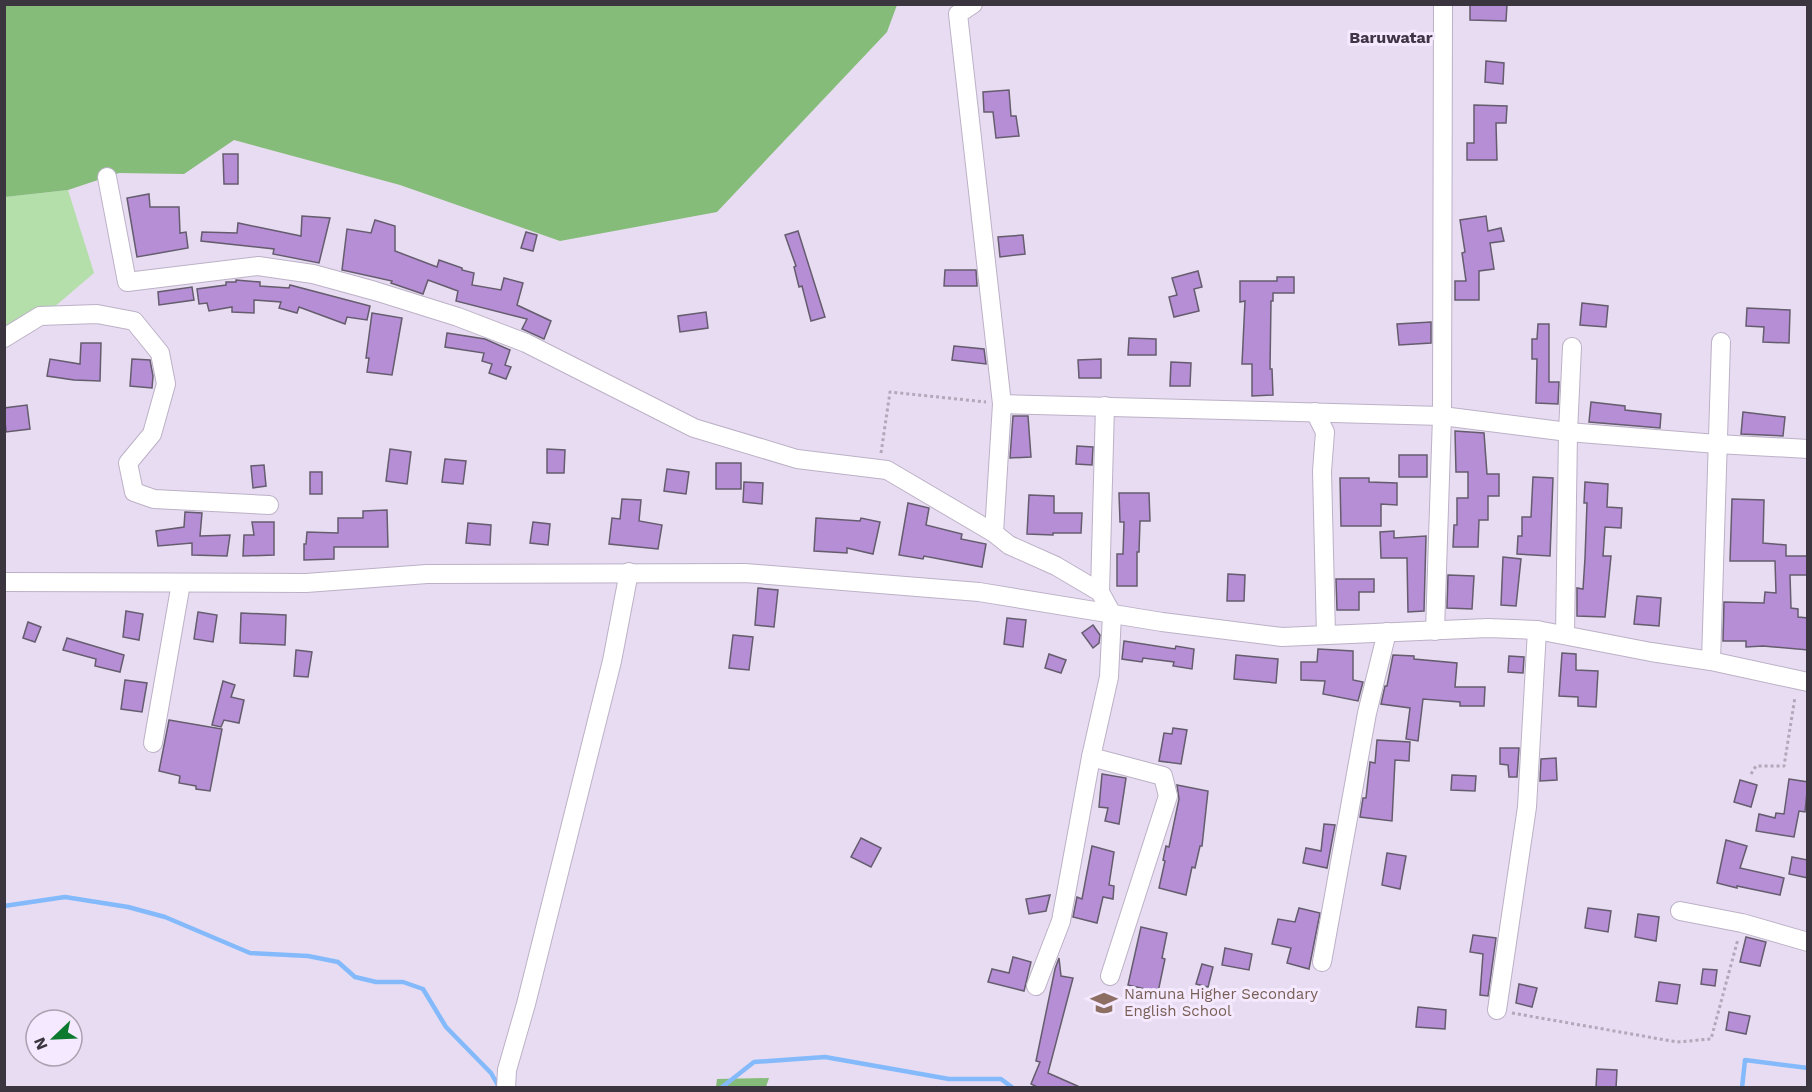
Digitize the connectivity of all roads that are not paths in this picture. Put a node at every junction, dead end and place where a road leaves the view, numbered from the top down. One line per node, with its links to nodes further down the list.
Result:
1 (974, 4): 7 (street)
2 (1443, 4): 10 (street)
3 (107, 177): 15 (street)
4 (4, 338): 14 (street)
5 (1720, 342): 12 (street)
6 (1572, 348): 11 (street)
7 (1002, 404): 8 (street); 15 (street)
8 (1105, 406): 9 (street); 19 (street)
9 (1315, 412): 10 (street); 24 (street)
10 (1442, 416): 11 (street); 22 (street)
11 (1568, 432): 12 (street); 25 (street)
12 (1717, 444): 13 (street); 26 (street)
13 (1808, 448)
14 (269, 505)
15 (993, 533): 19 (street)
16 (629, 572): 18 (street); 20 (street); 36 (street)
17 (4, 582): 18 (street)
18 (181, 583): 28 (street)
19 (1100, 592): 20 (street)
20 (1112, 614): 24 (street); 29 (street)
21 (1537, 630): 22 (street); 25 (street); 35 (street)
22 (1435, 631): 23 (street)
23 (1387, 632): 24 (street); 32 (street)
24 (1326, 635)
25 (1565, 635): 26 (street)
26 (1711, 661): 27 (street)
27 (1802, 681)
28 (153, 743)
29 (1091, 757): 33 (street); 34 (street)
30 (1680, 911): 31 (street)
31 (1808, 942)
32 (1322, 962)
33 (1110, 976)
34 (1035, 986)
35 (1497, 1010)
36 (507, 1085)

